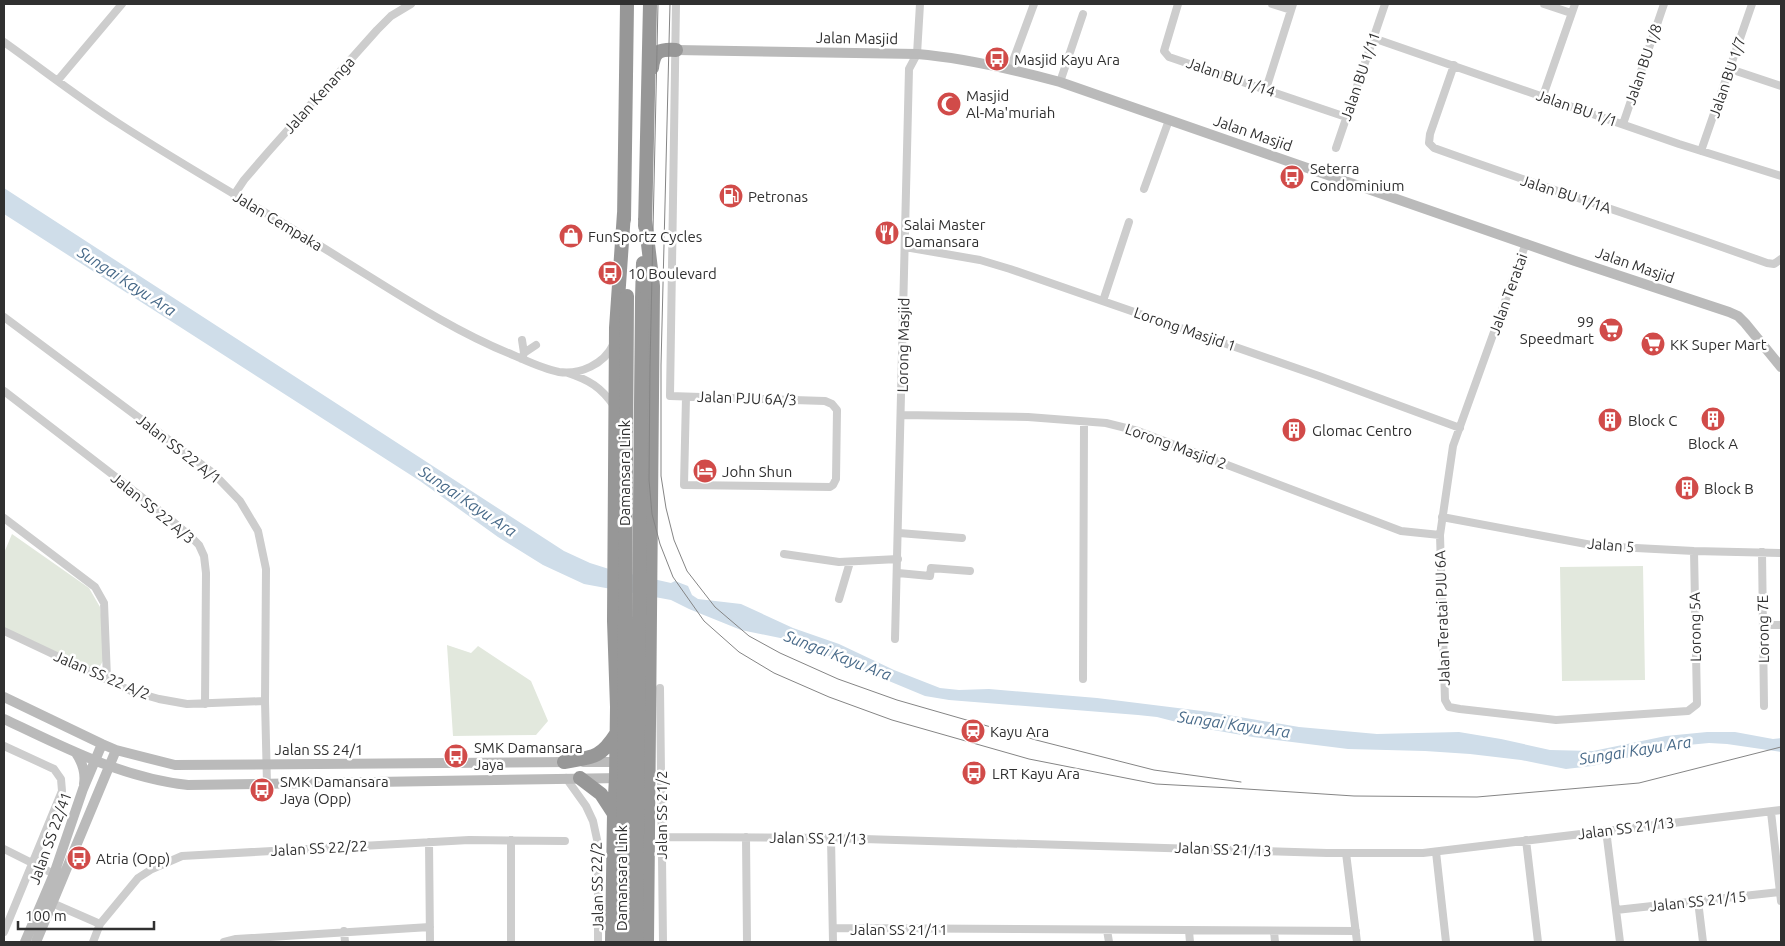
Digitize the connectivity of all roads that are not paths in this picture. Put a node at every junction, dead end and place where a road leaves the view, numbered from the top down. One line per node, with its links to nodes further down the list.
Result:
1 (122, 4): 25 (street)
2 (411, 4): 38 (street, Jalan Kenanga)
3 (627, 4): 39 (highway, Damansara Link)
4 (650, 4): 29 (highway, Damansara Link)
5 (676, 4): 20 (street)
6 (920, 4): 21 (street, Lorong Masjid)
7 (1034, 4): 23 (street)
8 (1178, 4): 28 (street, Jalan BU 1/14)
9 (1272, 4): 15 (street)
10 (1385, 4): 18 (street, Jalan BU 1/11)
11 (1544, 4): 16 (street)
12 (1575, 4): 16 (street)
13 (1664, 4): 33 (street, Jalan BU 1/8)
14 (1752, 4): 24 (street, Jalan BU 1/7)
15 (1292, 7): 28 (street)
16 (1571, 13): 30 (street)
17 (1083, 14): 26 (street)
18 (1373, 38): 22 (street, Jalan BU 1/1); 31 (street, Jalan BU 1/11)
19 (4, 42): 25 (street, Jalan Cempaka)
20 (676, 50): 21 (street, Jalan Masjid); 29 (highway); 54 (street, Jalan PJU 6A/3)
21 (917, 54): 23 (street, Jalan Masjid); 43 (street, Lorong Masjid)
22 (1454, 65): 30 (street, Jalan BU 1/1); 44 (street, Jalan BU 1/1A)
23 (1010, 69): 26 (street, Jalan Masjid)
24 (1730, 69): 27 (street); 35 (street, Jalan BU 1/7)
25 (58, 80): 38 (street, Jalan Cempaka)
26 (1060, 82): 32 (street, Jalan Masjid)
27 (1781, 86)
28 (1266, 89): 31 (street, Jalan BU 1/14)
29 (648, 96): 40 (highway, Damansara Link)
30 (1543, 96): 33 (street, Jalan BU 1/1)
31 (1346, 117): 34 (street, Jalan BU 1/11)
32 (1169, 120): 37 (street); 42 (street, Jalan Masjid)
33 (1622, 124): 35 (street, Jalan BU 1/1)
34 (1336, 148)
35 (1701, 150): 36 (street, Jalan BU 1/1)
36 (1781, 176)
37 (1144, 189)
38 (234, 195): 50 (street, Jalan Cempaka)
39 (624, 212): 47 (highway); 145 (highway, Damansara Link, bridge)
40 (645, 219): 86 (highway); 146 (highway, Damansara Link, bridge)
41 (1129, 222): 45 (street)
42 (1526, 243): 51 (street, Jalan Masjid); 58 (street, Jalan Teratai)
43 (905, 248): 45 (street, Lorong Masjid 1); 56 (street, Lorong Masjid)
44 (1781, 259)
45 (1103, 301): 58 (street, Lorong Masjid 1)
46 (4, 317): 81 (street, Jalan SS 22 A/1)
47 (616, 328): 52 (street, Jalan Cempaka); 55 (highway)
48 (522, 340): 50 (street)
49 (536, 345): 50 (street)
50 (523, 356): 52 (street, Jalan Cempaka)
51 (1781, 367)
52 (566, 372): 55 (street, Jalan Cempaka)
53 (4, 391): 82 (street, Jalan SS 22 A/3)
54 (686, 397): 54 (street, Jalan PJU 6A/3)
55 (615, 407): 85 (highway)
56 (901, 415): 57 (street, Lorong Masjid 2); 61 (street, Lorong Masjid)
57 (1084, 422): 62 (street, Lorong Masjid 2); 78 (street)
58 (1460, 428): 59 (street, Jalan Teratai PJU 6A)
59 (1442, 517): 62 (street, Jalan Teratai PJU 6A); 64 (street, Jalan 5)
60 (4, 518): 77 (street)
61 (899, 532): 63 (street); 68 (street, Lorong Masjid)
62 (1440, 534): 83 (street, Jalan Teratai PJU 6A)
63 (962, 538)
64 (1694, 551): 65 (street, Jalan 5); 83 (street, Lorong 5A)
65 (1762, 552): 66 (street, Jalan 5); 73 (street, Lorong 7E)
66 (1781, 553)
67 (784, 554): 69 (street)
68 (898, 560): 69 (street); 71 (street, Lorong Masjid)
69 (850, 562): 72 (street)
70 (970, 571): 71 (street)
71 (898, 573): 76 (street, Lorong Masjid)
72 (839, 599)
73 (1763, 625): 74 (street); 84 (street, Lorong 7E)
74 (1781, 625)
75 (4, 631): 77 (street, Jalan SS 22 A/2)
76 (896, 639)
77 (107, 678): 82 (street, Jalan SS 22 A/2)
78 (1083, 678)
79 (660, 688): 108 (street, Jalan SS 21/2)
80 (4, 697): 89 (street, Jalan SS 24/1)
81 (265, 701): 82 (street, Jalan SS 22 A/2); 97 (street, Jalan SS 22 A/1)
82 (205, 704)
83 (1697, 704)
84 (1764, 706)
85 (617, 707): 86 (highway); 88 (highway)
86 (648, 715): 96 (highway)
87 (4, 719): 92 (street)
88 (616, 734): 94 (highway); 95 (highway)
89 (102, 744): 91 (street, Jalan SS 24/1); 93 (street, Jalan SS 22/41)
90 (4, 746): 120 (street)
91 (116, 750): 97 (street, Jalan SS 24/1); 98 (street, Jalan SS 22/41)
92 (75, 752): 93 (street); 103 (street)
93 (96, 761): 98 (street); 103 (street, Jalan SS 22/41)
94 (564, 762): 95 (street, Jalan SS 24/1); 97 (street, Jalan SS 24/1)
95 (616, 762): 96 (street, Jalan SS 24/1); 101 (highway)
96 (648, 762): 99 (highway)
97 (267, 765): 102 (street, Jalan SS 22 A/1)
98 (109, 766): 102 (street); 125 (street, Jalan SS 22/41)
99 (648, 777): 101 (street); 119 (highway)
100 (573, 778): 101 (street); 102 (street); 106 (highway); 143 (street, Jalan SS 22/2)
101 (616, 778): 106 (highway)
102 (267, 784)
103 (84, 789): 121 (street, Jalan SS 22/41)
104 (1781, 810): 105 (street, Jalan SS 21/13)
105 (1771, 812): 107 (street, Jalan SS 21/13); 122 (street)
106 (614, 814): 118 (highway)
107 (1606, 830): 113 (street, Jalan SS 21/13); 126 (street)
108 (661, 837): 109 (street, Jalan SS 21/13); 148 (street, Jalan SS 21/2)
109 (746, 837): 110 (street, Jalan SS 21/13); 149 (street)
110 (831, 838): 117 (street, Jalan SS 21/13); 129 (street)
111 (511, 840): 112 (street, Jalan SS 22/22); 114 (street, Jalan SS 22/22); 142 (street)
112 (565, 840)
113 (1526, 840): 116 (street, Jalan SS 21/13); 156 (street)
114 (428, 842): 127 (street, Jalan SS 22/22); 128 (street)
115 (4, 849): 120 (street)
116 (1436, 852): 117 (street, Jalan SS 21/13); 155 (street)
117 (1346, 853): 135 (street)
118 (613, 862): 119 (highway); 144 (highway)
119 (648, 862): 147 (highway)
120 (32, 863): 121 (street); 130 (street)
121 (54, 874): 136 (street, Jalan SS 22/41)
122 (1780, 892): 123 (street, Jalan SS 21/15); 124 (street)
123 (1698, 901): 126 (street, Jalan SS 21/15); 158 (street)
124 (1781, 901)
125 (52, 903): 127 (street); 137 (street, Jalan SS 22/41)
126 (1616, 910): 157 (street)
127 (100, 924): 138 (street, Jalan SS 22/22)
128 (430, 927): 132 (street); 141 (street)
129 (832, 928): 131 (street, Jalan SS 21/11); 150 (street)
130 (4, 929)
131 (1107, 930): 133 (street, Jalan SS 21/11); 151 (street)
132 (344, 931): 139 (street); 140 (street)
133 (1189, 931): 134 (street, Jalan SS 21/11); 152 (street)
134 (1274, 931): 135 (street, Jalan SS 21/11); 153 (street)
135 (1356, 931): 154 (street)
136 (25, 942)
137 (36, 942)
138 (93, 942)
139 (224, 942)
140 (345, 942)
141 (430, 942)
142 (511, 942)
143 (598, 942)
144 (612, 942)
145 (623, 942)
146 (636, 942)
147 (647, 942)
148 (663, 942)
149 (748, 942)
150 (832, 942)
151 (1109, 942)
152 (1190, 942)
153 (1275, 942)
154 (1357, 942)
155 (1446, 942)
156 (1538, 942)
157 (1620, 942)
158 (1704, 942)

